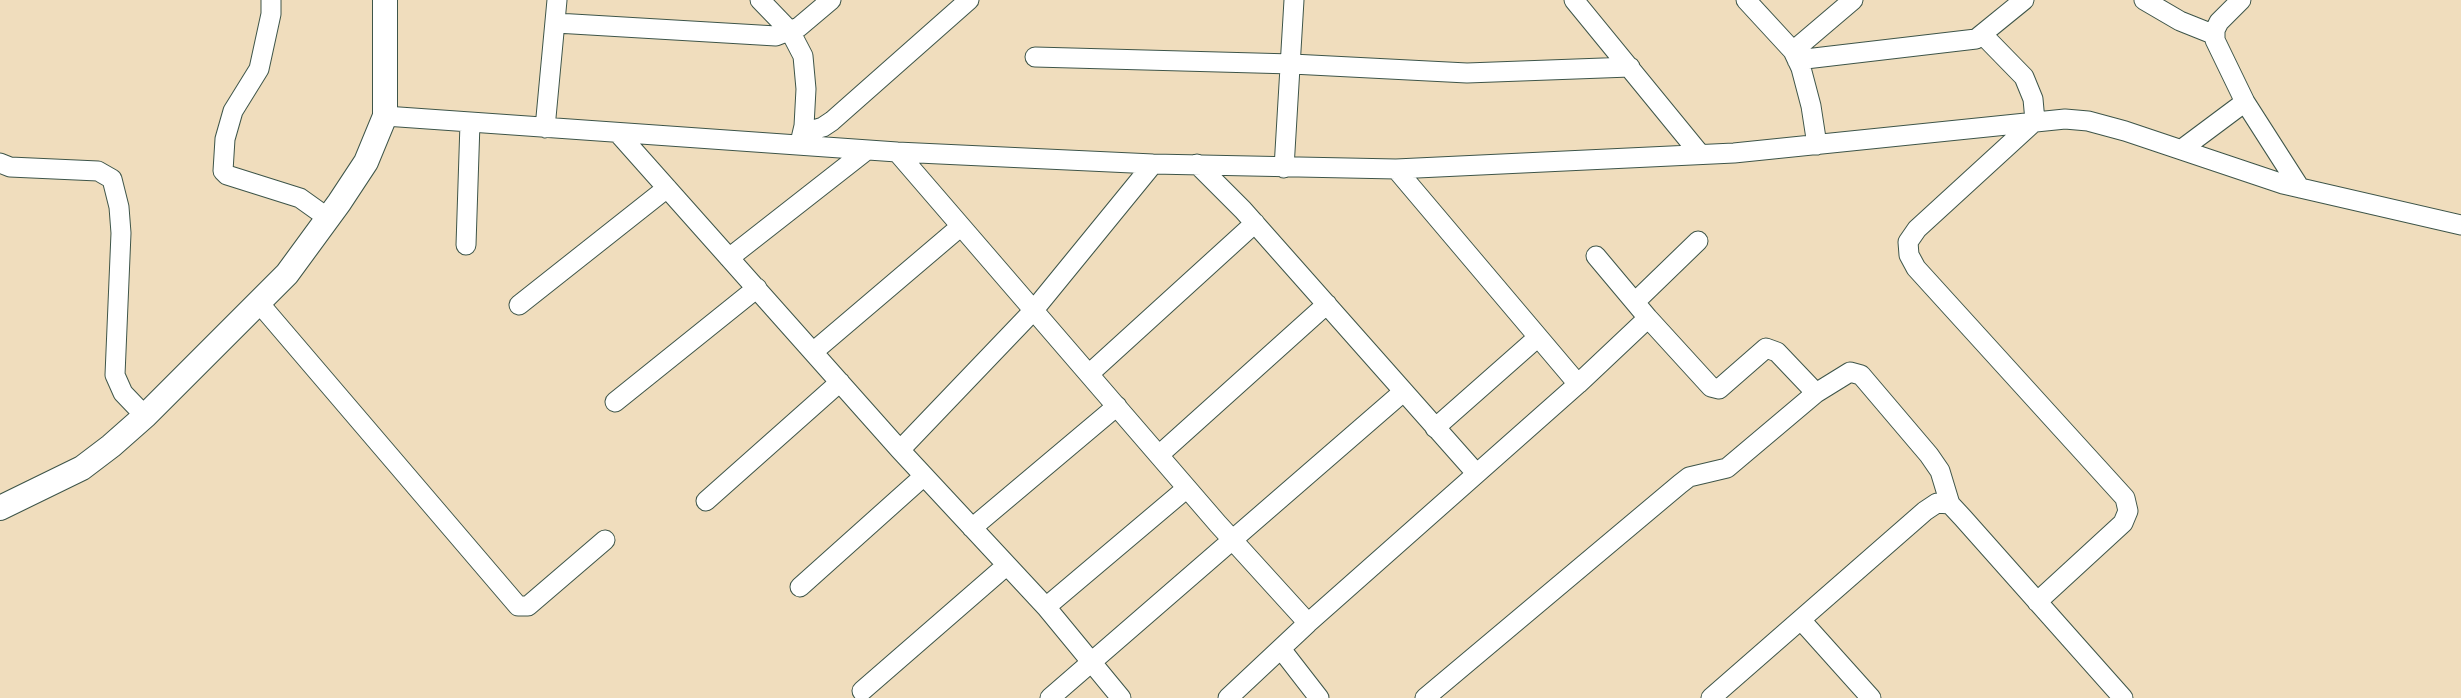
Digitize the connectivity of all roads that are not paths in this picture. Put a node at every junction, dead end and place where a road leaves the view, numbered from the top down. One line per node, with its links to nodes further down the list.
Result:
1 (271, 0): 41 (street)
2 (386, 0): 23 (street)
3 (557, 0): 14 (street)
4 (760, 0): 15 (street)
5 (831, 0): 15 (street)
6 (969, 0): 28 (street)
7 (1294, 0): 20 (street)
8 (1574, 0): 21 (street)
9 (1746, 0): 18 (street)
10 (1853, 0): 18 (street)
11 (2024, 0): 16 (street)
12 (2144, 0): 17 (street)
13 (2241, 0): 17 (street)
14 (556, 23): 15 (street); 26 (street)
15 (790, 31): 28 (street)
16 (1983, 35): 18 (street); 24 (street)
17 (2215, 35): 22 (street)
18 (1795, 56): 29 (street)
19 (1036, 57): 20 (street)
20 (1292, 64): 21 (street); 37 (street)
21 (1630, 67): 33 (street)
22 (2245, 102): 30 (street); 40 (street)
23 (385, 116): 25 (street); 41 (street)
24 (2035, 121): 29 (street); 30 (street); 80 (street)
25 (470, 122): 26 (street); 46 (street)
26 (545, 128): 27 (street)
27 (618, 133): 28 (street); 39 (street)
28 (801, 139): 31 (street)
29 (1817, 145): 33 (street)
30 (2182, 149): 40 (street)
31 (867, 150): 32 (street); 48 (street)
32 (897, 152): 35 (street); 44 (street)
33 (1700, 154): 38 (street)
34 (0, 163): 65 (street)
35 (1153, 164): 36 (street); 54 (street)
36 (1197, 164): 37 (street); 42 (street)
37 (1284, 168): 38 (street)
38 (1396, 168): 56 (street)
39 (667, 188): 48 (street); 52 (street)
40 (2300, 188): 43 (street)
41 (328, 218): 51 (street)
42 (1255, 223): 53 (street); 58 (street)
43 (2461, 225)
44 (960, 227): 54 (street); 57 (street)
45 (1698, 241): 50 (street)
46 (466, 245)
47 (1596, 256): 50 (street)
48 (730, 258): 49 (street)
49 (757, 288): 57 (street); 63 (street)
50 (1635, 302): 55 (street)
51 (259, 303): 65 (street); 76 (street)
52 (519, 304)
53 (1328, 304): 61 (street); 68 (street)
54 (1033, 311): 58 (street); 67 (street)
55 (1648, 318): 60 (street); 62 (street)
56 (1537, 338): 60 (street); 66 (street)
57 (813, 352): 59 (street)
58 (1089, 374): 64 (street)
59 (840, 382): 67 (street); 72 (street)
60 (1578, 384): 69 (street)
61 (1403, 392): 66 (street); 77 (street)
62 (1816, 393): 73 (street); 91 (street)
63 (614, 402)
64 (1117, 406): 68 (street); 75 (street)
65 (145, 416): 74 (street)
66 (1435, 428): 69 (street)
67 (900, 450): 70 (street)
68 (1159, 455): 71 (street)
69 (1476, 473): 83 (street)
70 (924, 476): 75 (street); 79 (street)
71 (1187, 488): 77 (street); 81 (street)
72 (706, 501)
73 (1950, 504): 80 (street); 82 (street)
74 (0, 508)
75 (972, 528): 78 (street)
76 (605, 540)
77 (1234, 540): 83 (street); 85 (street)
78 (1007, 565): 81 (street); 86 (street)
79 (800, 587)
80 (2037, 602): 94 (street)
81 (1046, 607): 85 (street)
82 (1801, 620): 92 (street); 93 (street)
83 (1308, 623): 84 (street)
84 (1281, 649): 89 (street); 90 (street)
85 (1091, 662): 87 (street); 88 (street)
86 (862, 691)
87 (1050, 698)
88 (1120, 698)
89 (1228, 698)
90 (1319, 698)
91 (1425, 698)
92 (1711, 698)
93 (1871, 698)
94 (2124, 698)

